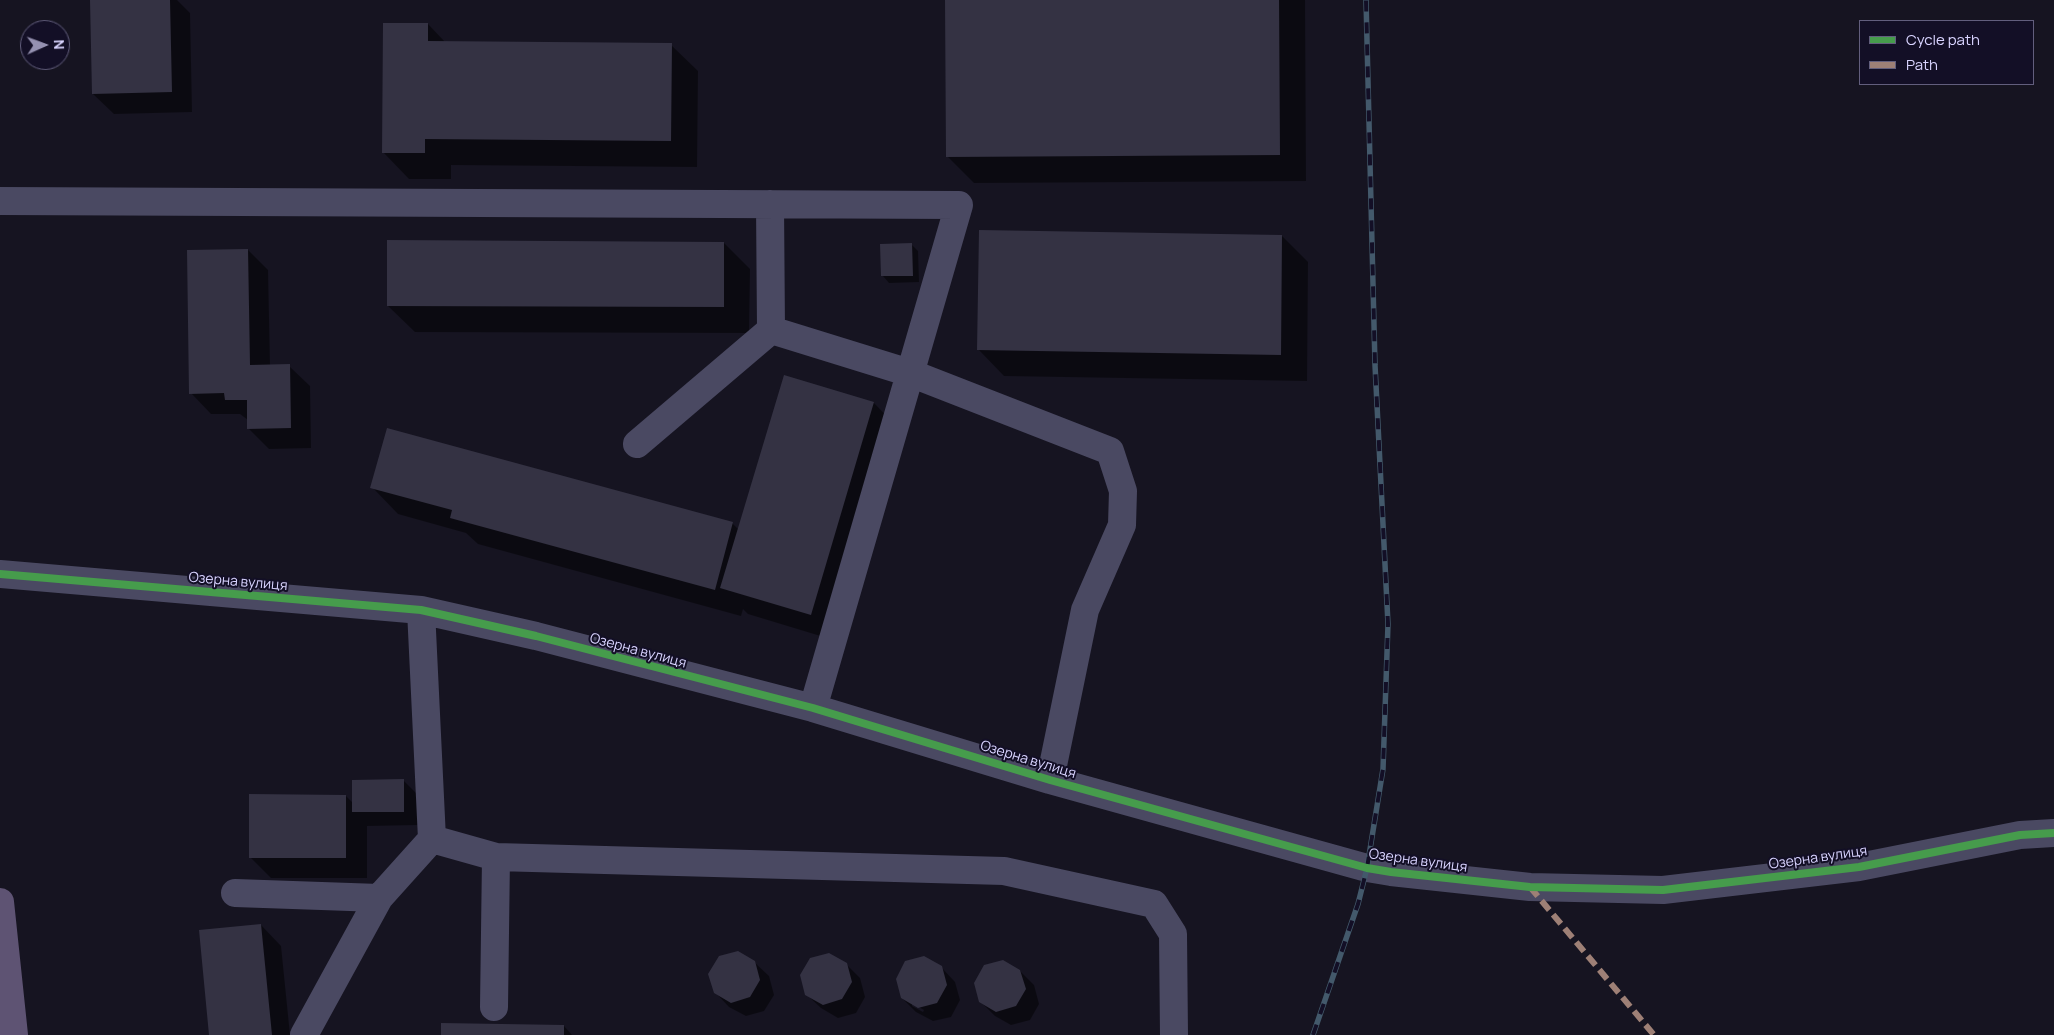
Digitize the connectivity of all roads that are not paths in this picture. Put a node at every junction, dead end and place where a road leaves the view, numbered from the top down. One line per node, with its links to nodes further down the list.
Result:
1 (0, 201): 2 (street)
2 (770, 204): 3 (street); 4 (street)
3 (771, 330): 4 (street); 5 (street)
4 (910, 373): 8 (street); 9 (street)
5 (637, 444)
6 (0, 574): 7 (street, Озерна вулиця)
7 (421, 610): 8 (street, Озерна вулиця); 11 (street)
8 (813, 708): 9 (street, Озерна вулиця)
9 (1050, 780): 10 (street, Озерна вулиця)
10 (2054, 833)
11 (432, 839): 12 (street); 14 (street)
12 (496, 857): 16 (street); 19 (street)
13 (235, 893): 14 (street)
14 (380, 898): 18 (street)
15 (0, 902): 17 (main road)
16 (494, 1007)
17 (14, 1035)
18 (304, 1035)
19 (1174, 1035)

